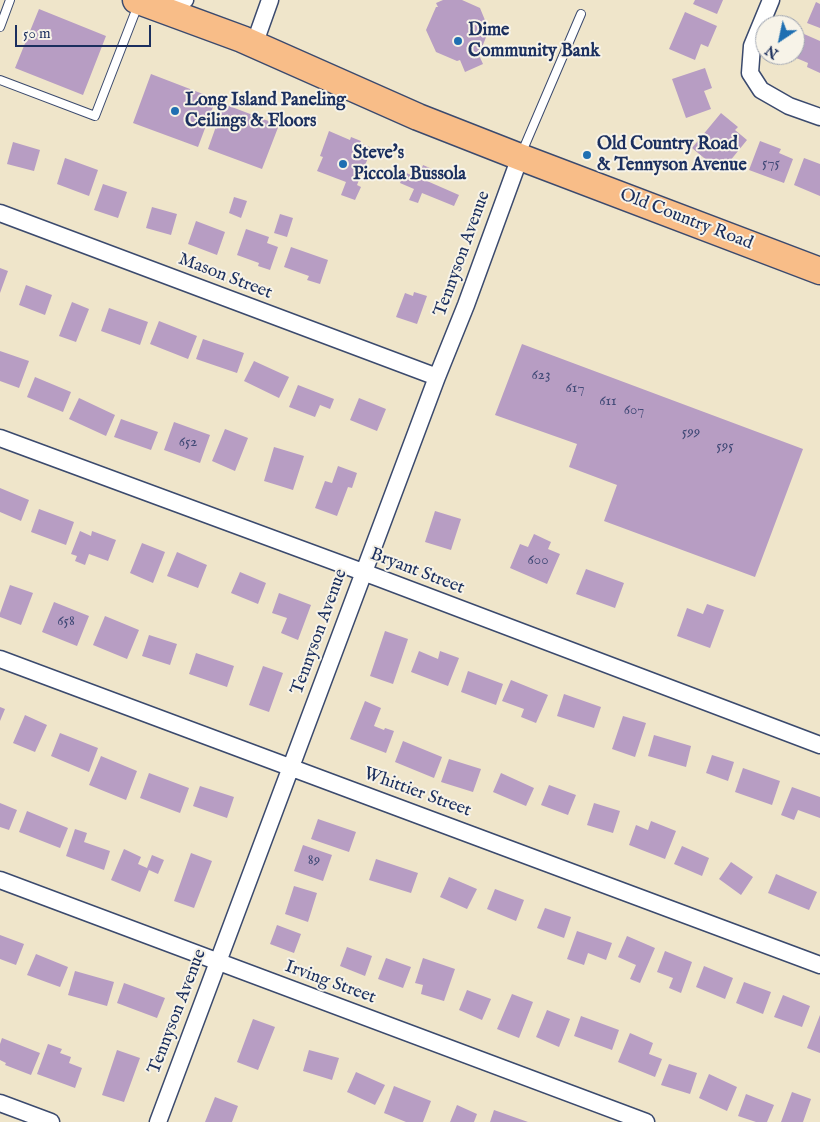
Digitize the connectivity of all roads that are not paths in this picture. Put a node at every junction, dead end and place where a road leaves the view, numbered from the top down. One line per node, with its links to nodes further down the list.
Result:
1 (10, 0): 6 (lane)
2 (270, 0): 7 (street)
3 (771, 0): 9 (street)
4 (152, 2): 7 (main road, Old Country Road); 8 (lane)
5 (581, 14): 10 (lane)
6 (0, 27)
7 (254, 45): 10 (main road, Old Country Road)
8 (0, 80)
9 (820, 117)
10 (520, 157): 12 (main road, Old Country Road); 13 (street, Tennyson Avenue)
11 (0, 213): 13 (street, Mason Street)
12 (820, 271)
13 (437, 377): 15 (street, Tennyson Avenue)
14 (0, 438): 15 (street, Bryant Street)
15 (363, 573): 17 (street, Bryant Street); 18 (street, Tennyson Avenue)
16 (0, 659): 18 (street, Whittier Street)
17 (820, 744)
18 (291, 768): 20 (street, Tennyson Avenue); 21 (street, Whittier Street)
19 (0, 880): 20 (street, Irving Street)
20 (218, 962): 24 (street, Tennyson Avenue); 25 (street, Irving Street)
21 (820, 965)
22 (0, 1103): 23 (street)
23 (51, 1122)
24 (158, 1122)
25 (646, 1122)

